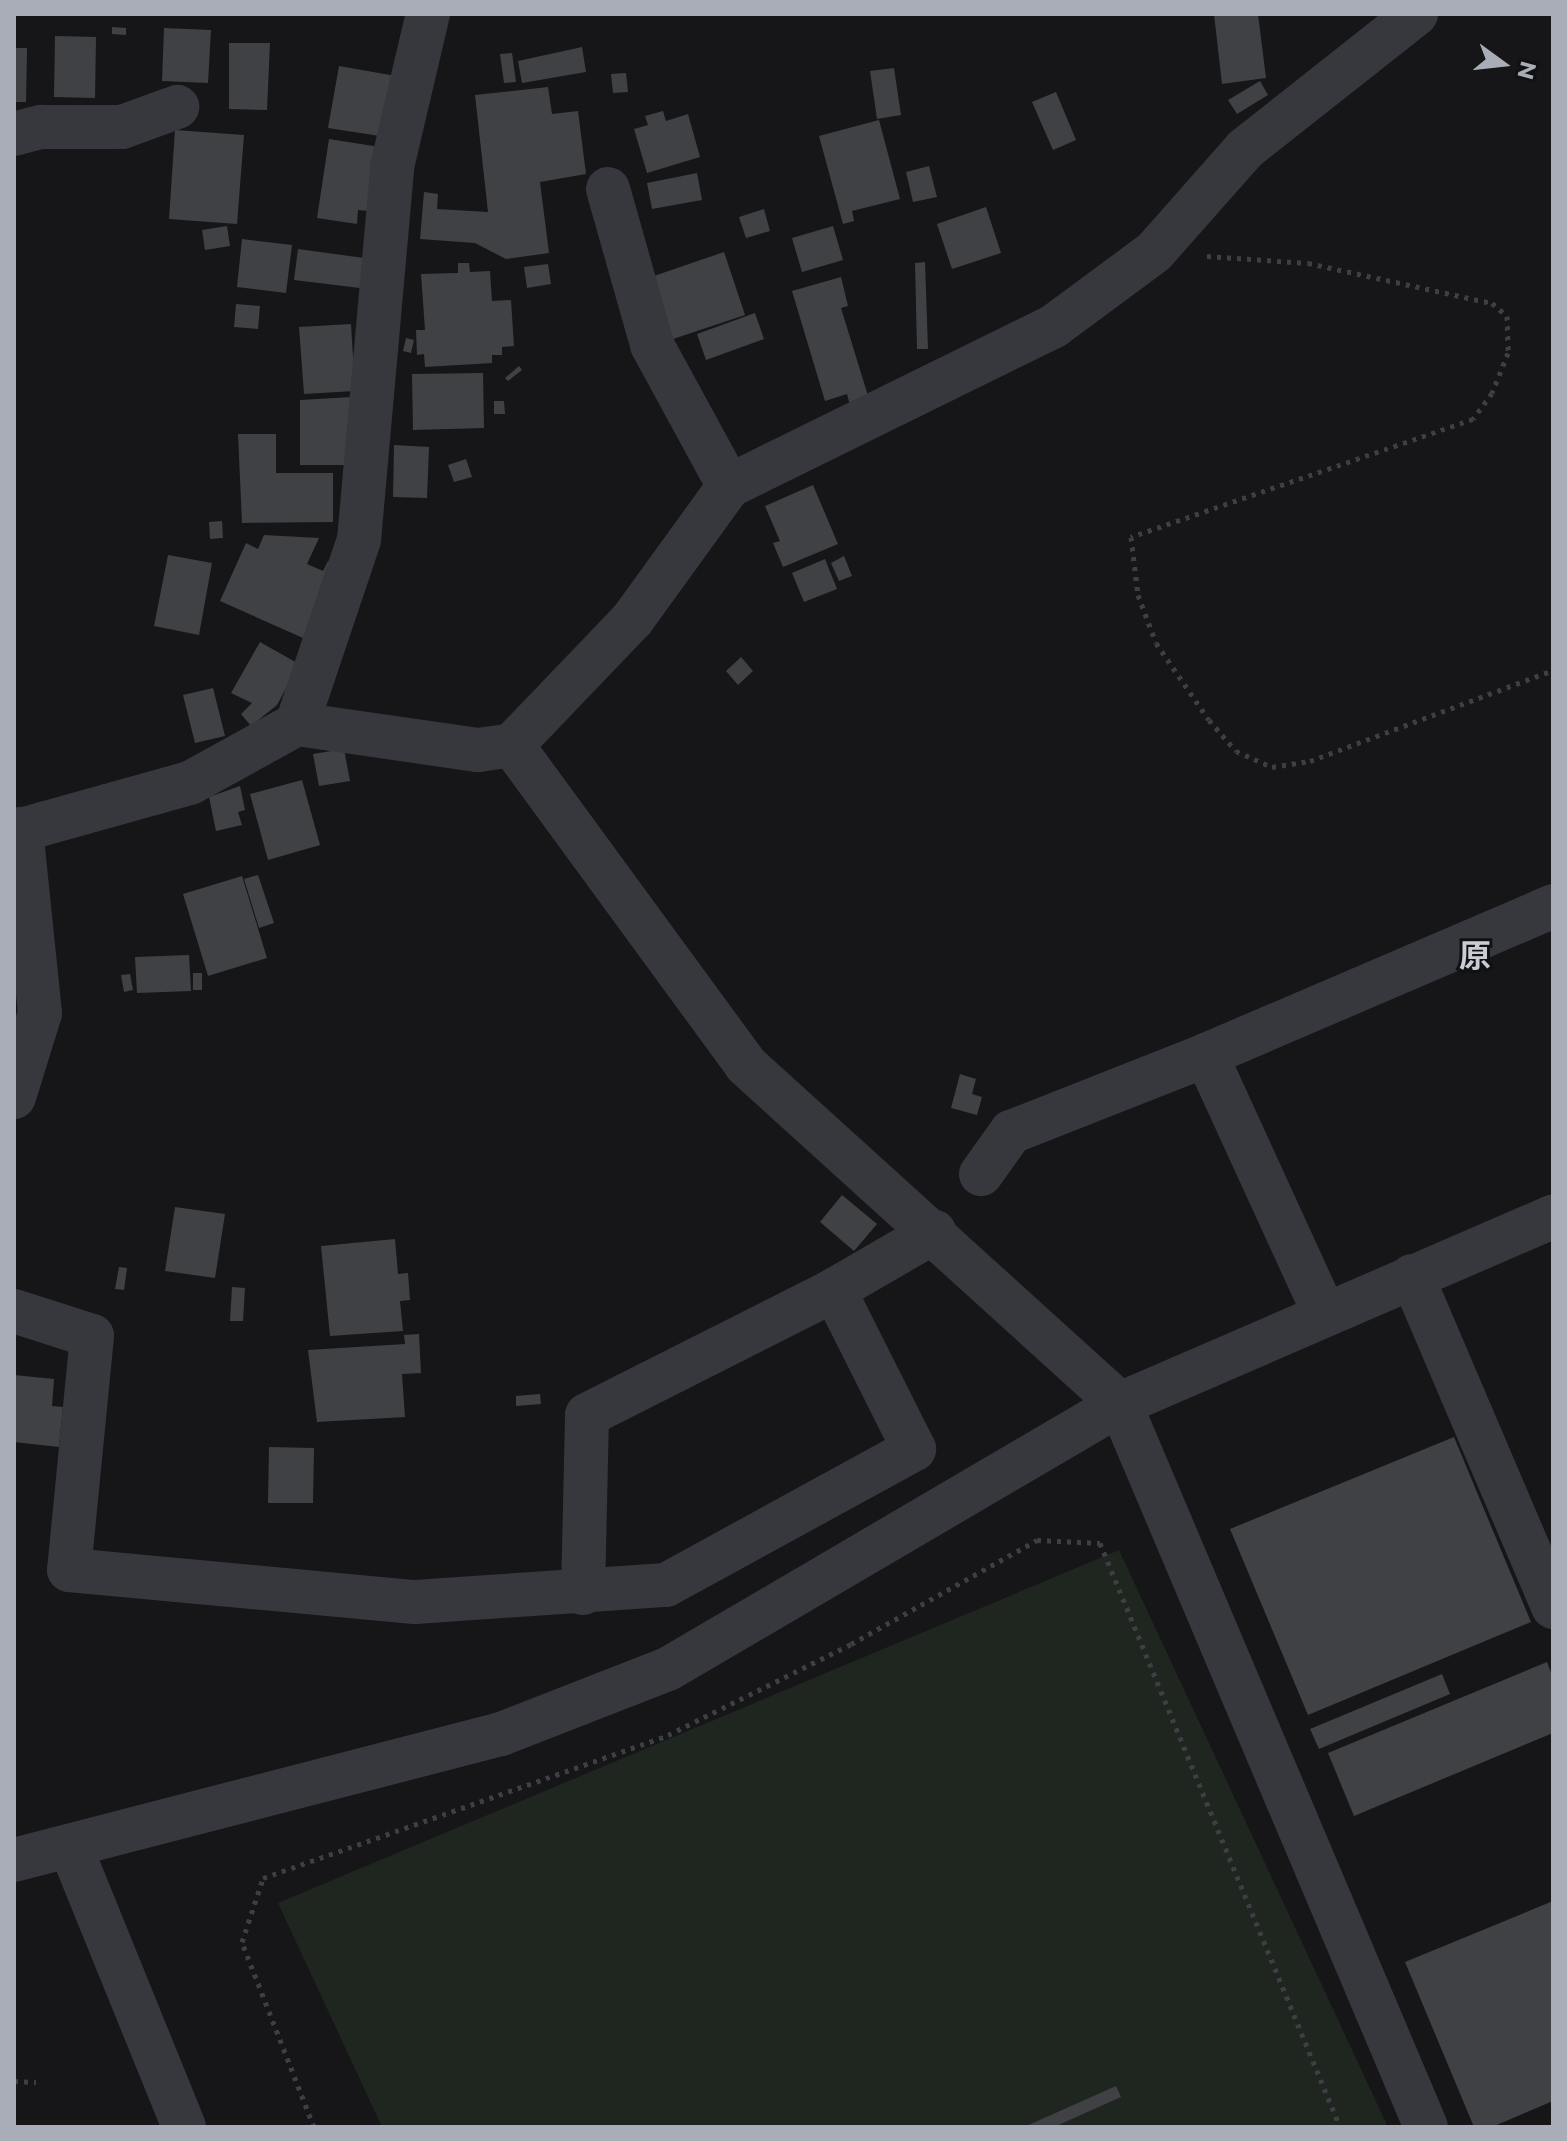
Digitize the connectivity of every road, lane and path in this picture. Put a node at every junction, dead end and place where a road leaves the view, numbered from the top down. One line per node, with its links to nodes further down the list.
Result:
1 (428, 14): 9 (street)
2 (1416, 14): 6 (street)
3 (177, 107): 4 (street)
4 (14, 134)
5 (608, 189): 7 (street)
6 (1154, 252): 7 (street); 8 (path)
7 (729, 486): 10 (street)
8 (1553, 670)
9 (297, 724): 10 (street); 11 (street)
10 (512, 745): 17 (street)
11 (17, 830): 14 (street)
12 (1553, 906): 13 (street)
13 (1206, 1055): 15 (street); 21 (street)
14 (14, 1097)
15 (981, 1174)
16 (1553, 1217): 18 (street)
17 (934, 1232): 19 (street); 22 (street)
18 (1412, 1276): 21 (street); 24 (street)
19 (834, 1290): 23 (street); 23 (street)
20 (14, 1311): 23 (street)
21 (1324, 1313): 22 (street)
22 (1120, 1404): 25 (street); 32 (street)
23 (583, 1593)
24 (1553, 1607)
25 (70, 1846): 26 (street); 29 (street)
26 (14, 1860)
27 (14, 2081): 28 (path)
28 (36, 2082)
29 (184, 2127)
30 (314, 2127): 31 (path)
31 (1340, 2127)
32 (1426, 2127)

